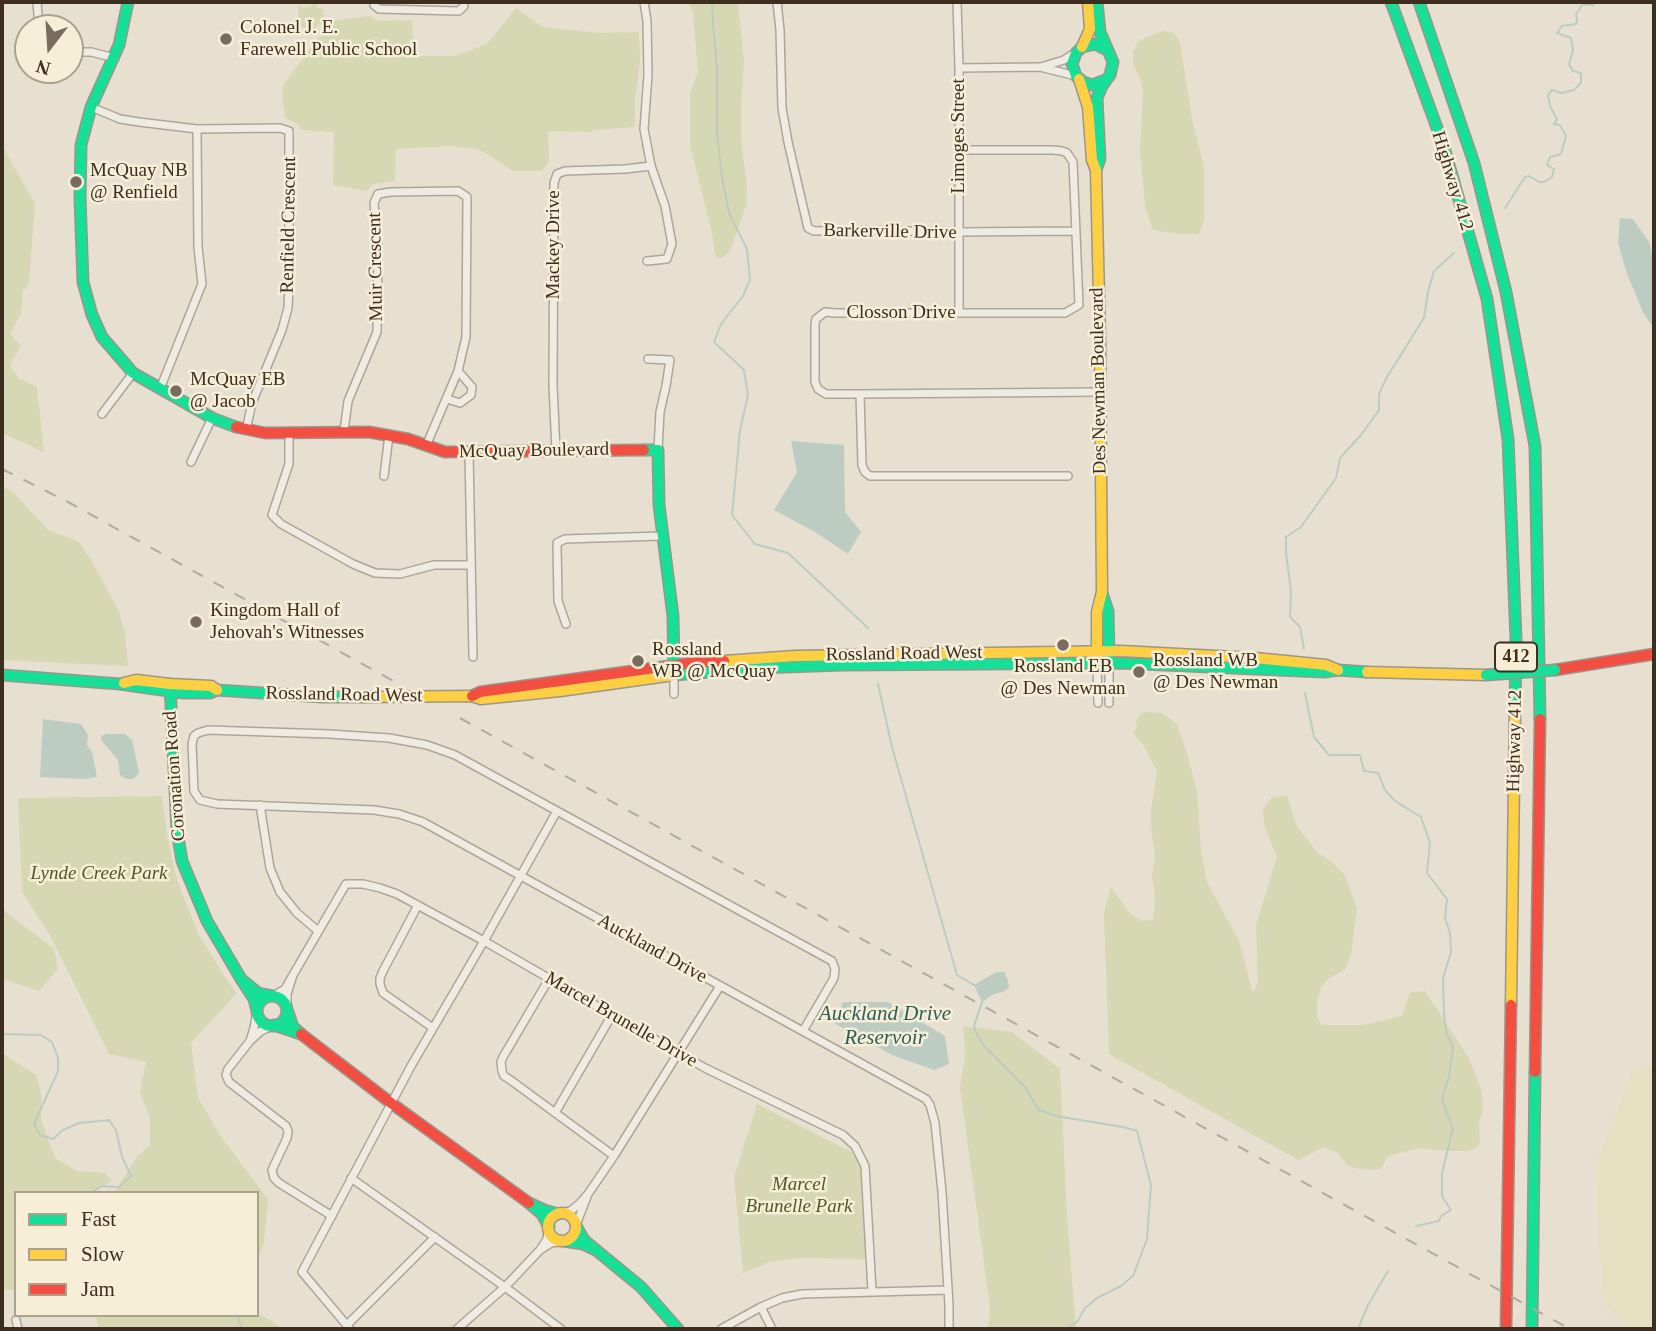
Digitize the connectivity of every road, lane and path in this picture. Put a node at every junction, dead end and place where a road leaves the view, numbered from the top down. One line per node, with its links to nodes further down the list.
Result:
1 (128, 2): 14 (main road, McQuay Boulevard)
2 (374, 2): 3 (street)
3 (464, 2)
4 (644, 2): 22 (street)
5 (777, 2): 25 (street, Barkerville Drive)
6 (957, 2): 16 (street, Limoges Street)
7 (1087, 2): 11 (main road)
8 (1097, 2): 12 (main road)
9 (1391, 2): 112 (main road, Highway 412 / 412)
10 (1419, 2): 113 (main road, Highway 412 / 412)
11 (1079, 50): 12 (main road); 15 (street); 17 (main road)
12 (1107, 50): 18 (main road)
13 (84, 52): 14 (street)
14 (115, 58): 19 (main road, McQuay Boulevard)
15 (1040, 67): 16 (street); 17 (street)
16 (959, 68): 21 (street, Limoges Street)
17 (1078, 78): 18 (main road); 23 (main road, Des Newman Boulevard)
18 (1106, 80): 23 (main road, Des Newman Boulevard)
19 (91, 107): 20 (street, Renfield Crescent); 30 (main road, McQuay Boulevard)
20 (197, 129): 31 (street); 37 (street, Renfield Crescent)
21 (959, 150): 24 (street, Closson Drive); 25 (street, Limoges Street)
22 (651, 166): 26 (street); 43 (street, Mackey Drive)
23 (1096, 170): 32 (main road, Des Newman Boulevard)
24 (1075, 231): 25 (street, Barkerville Drive); 27 (street, Closson Drive)
25 (958, 233): 27 (street, Limoges Street)
26 (647, 261)
27 (959, 312): 33 (street, Closson Drive)
28 (648, 359): 42 (street)
29 (458, 371): 34 (street, Muir Crescent); 34 (street); 38 (street, Muir Crescent)
30 (133, 373): 31 (main road, McQuay Boulevard); 35 (street)
31 (160, 389): 36 (main road, McQuay Boulevard)
32 (1100, 392): 33 (street, Closson Drive); 50 (main road, Des Newman Boulevard)
33 (860, 394): 47 (street)
34 (447, 399): 41 (street, Muir Crescent)
35 (102, 414)
36 (212, 418): 37 (main road, McQuay Boulevard); 45 (street)
37 (246, 430): 39 (main road, McQuay Boulevard)
38 (344, 431): 39 (main road, McQuay Boulevard); 40 (main road, McQuay Boulevard)
39 (289, 433): 49 (street)
40 (389, 435): 41 (main road, McQuay Boulevard); 46 (street)
41 (426, 446): 44 (main road, McQuay Boulevard)
42 (658, 450): 43 (main road, McQuay Boulevard); 48 (main road)
43 (556, 451): 44 (main road, McQuay Boulevard)
44 (469, 453): 49 (street)
45 (191, 462)
46 (384, 476)
47 (1068, 476)
48 (662, 536): 51 (street); 58 (main road)
49 (470, 565): 55 (street)
50 (1102, 592): 52 (main road, Des Newman Boulevard); 53 (main road, Des Newman Boulevard)
51 (566, 624)
52 (1097, 651): 53 (main road, Rossland Road West); 56 (main road, Des Newman Boulevard); 58 (main road, Rossland Road West)
53 (1109, 651): 57 (main road, Des Newman Boulevard); 59 (main road, Rossland Road West)
54 (1654, 654): 59 (main road, Rossland Road West, bridge)
55 (473, 657)
56 (1097, 663): 57 (main road, Rossland Road West); 58 (main road, Rossland Road West); 63 (street, Des Newman Boulevard)
57 (1109, 663): 59 (main road, Rossland Road West); 64 (street, Des Newman Boulevard)
58 (675, 670): 61 (main road, Rossland Road West); 62 (street)
59 (1338, 670)
60 (2, 675): 61 (main road, Rossland Road West)
61 (170, 688): 72 (main road, Coronation Road)
62 (674, 694)
63 (1098, 703)
64 (1109, 703)
65 (260, 805): 66 (street, Auckland Drive); 67 (street, Auckland Drive); 69 (street)
66 (557, 811): 67 (street); 81 (street)
67 (520, 876): 70 (street); 74 (street, Auckland Drive)
68 (418, 905): 69 (street, Marcel Brunelle Drive); 70 (street, Marcel Brunelle Drive); 80 (street)
69 (318, 931): 71 (street, Marcel Brunelle Drive)
70 (484, 942): 73 (street, Marcel Brunelle Drive); 80 (street)
71 (293, 975): 75 (street, Marcel Brunelle Drive); 76 (street, Marcel Brunelle Drive)
72 (242, 979): 75 (main road, Coronation Road); 77 (main road, Coronation Road)
73 (549, 979): 78 (street, Marcel Brunelle Drive); 86 (street)
74 (720, 986): 81 (street, Auckland Drive); 84 (street)
75 (273, 996): 76 (main road); 77 (main road)
76 (287, 1008): 79 (main road); 82 (main road)
77 (257, 1011): 79 (main road); 83 (street)
78 (612, 1015): 84 (street, Marcel Brunelle Drive); 86 (street)
79 (274, 1025): 82 (main road); 83 (street)
80 (433, 1028): 85 (street)
81 (803, 1031): 100 (street, Auckland Drive)
82 (300, 1034): 85 (main road)
83 (248, 1043): 92 (street)
84 (679, 1053): 87 (street); 101 (street, Marcel Brunelle Drive)
85 (391, 1103): 88 (street); 90 (main road)
86 (555, 1113): 87 (street)
87 (614, 1156): 89 (street)
88 (351, 1178): 92 (street); 95 (street)
89 (589, 1194): 91 (street); 93 (street)
90 (529, 1203): 91 (main road); 94 (main road)
91 (561, 1213): 93 (main road); 94 (main road)
92 (332, 1216): 104 (street)
93 (576, 1225): 96 (main road); 98 (main road)
94 (548, 1227): 96 (main road); 97 (street)
95 (435, 1237): 99 (street); 104 (street)
96 (564, 1241): 97 (street); 98 (main road)
97 (540, 1250): 99 (street)
98 (596, 1251): 108 (main road)
99 (505, 1287): 106 (street); 107 (street)
100 (947, 1290): 101 (street); 111 (street, Auckland Drive)
101 (872, 1291): 102 (street)
102 (761, 1307): 109 (street); 110 (street)
103 (16, 1320): 105 (street)
104 (348, 1327)
105 (18, 1329)
106 (457, 1329)
107 (561, 1329)
108 (678, 1329)
109 (721, 1329)
110 (772, 1329)
111 (949, 1329)
112 (1506, 1329)
113 (1532, 1329)

